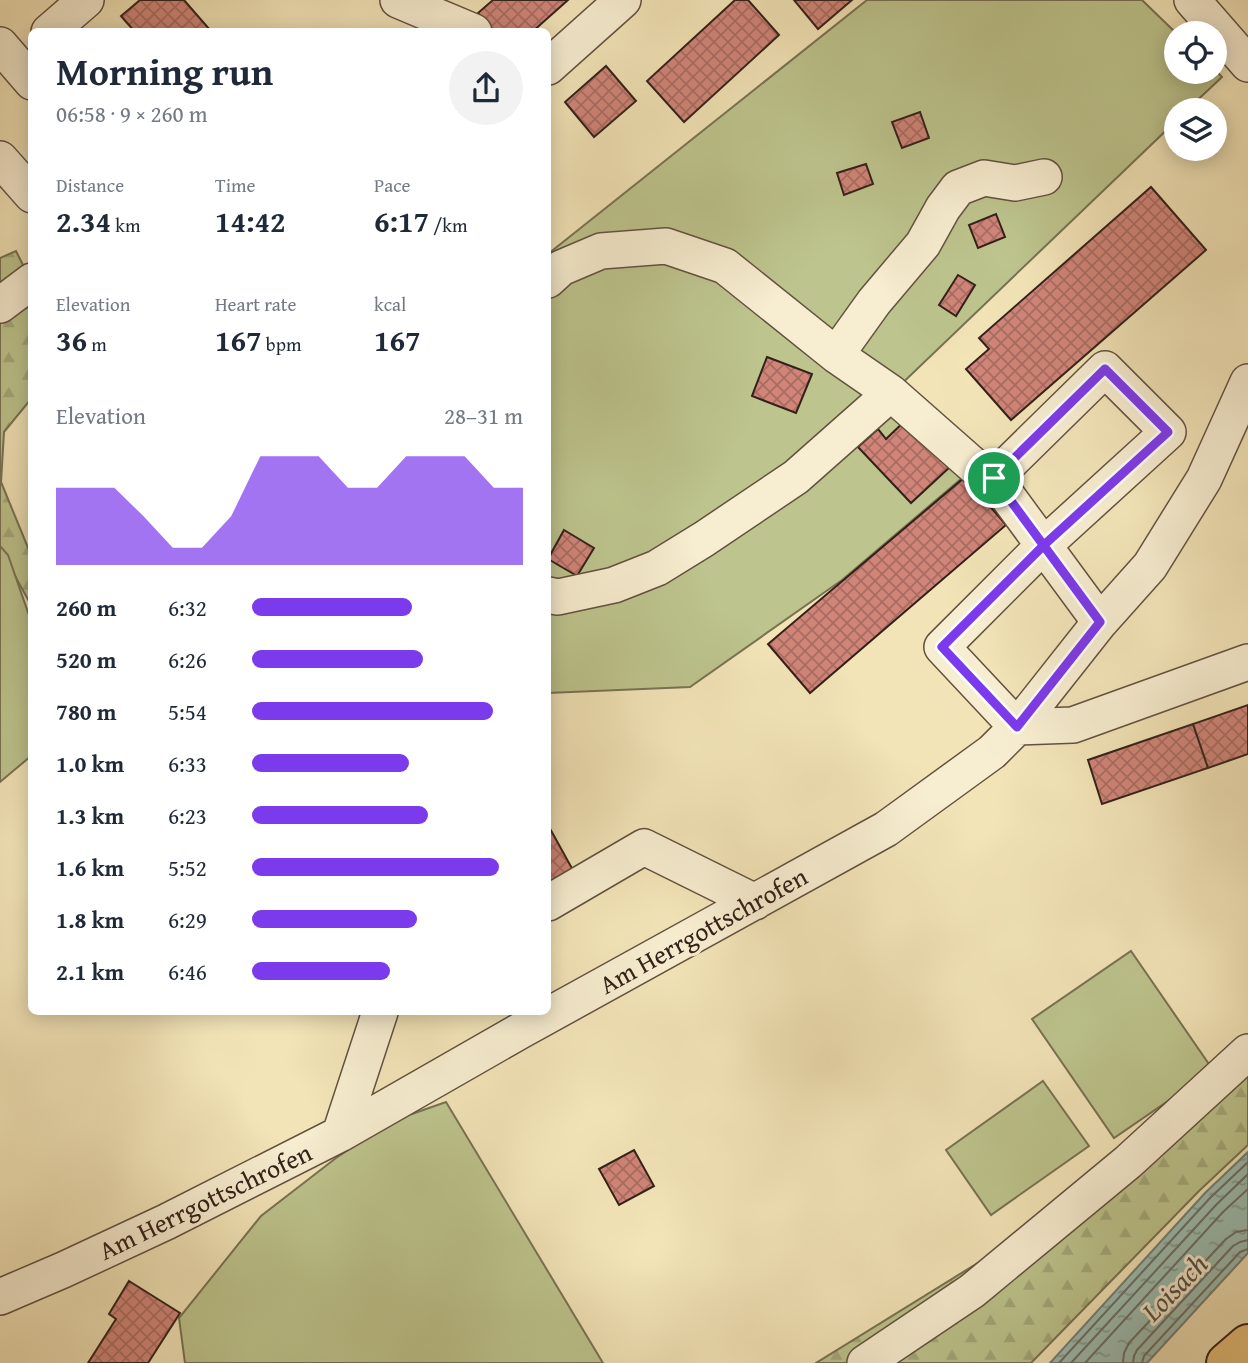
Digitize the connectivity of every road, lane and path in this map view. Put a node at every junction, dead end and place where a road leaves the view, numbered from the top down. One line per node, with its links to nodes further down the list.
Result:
1 (86, 0): 5 (lane)
2 (398, 0): 6 (lane)
3 (623, 0): 7 (lane)
4 (1192, 0): 8 (lane)
5 (54, 28)
6 (464, 28)
7 (551, 64)
8 (1248, 64)
9 (0, 159): 11 (lane)
10 (1044, 177): 15 (lane)
11 (28, 190)
12 (551, 277): 15 (lane)
13 (28, 284): 14 (lane)
14 (0, 305)
15 (836, 355): 17 (lane)
16 (1248, 382): 21 (lane, Am Herrgottschrofen)
17 (891, 393): 18 (lane); 20 (lane)
18 (994, 478): 19 (lane); 19 (lane)
19 (1044, 545): 21 (lane); 23 (lane)
20 (551, 596)
21 (1100, 622): 23 (lane, Am Herrgottschrofen)
22 (1248, 662): 23 (lane)
23 (1017, 727): 25 (lane, Am Herrgottschrofen)
24 (551, 901): 25 (lane)
25 (755, 902): 26 (lane, Am Herrgottschrofen)
26 (551, 1014)
27 (379, 1015): 30 (lane)
28 (549, 1015): 30 (lane, Am Herrgottschrofen)
29 (1248, 1052): 32 (lane)
30 (340, 1133): 31 (lane, Am Herrgottschrofen)
31 (0, 1297)
32 (865, 1363)

